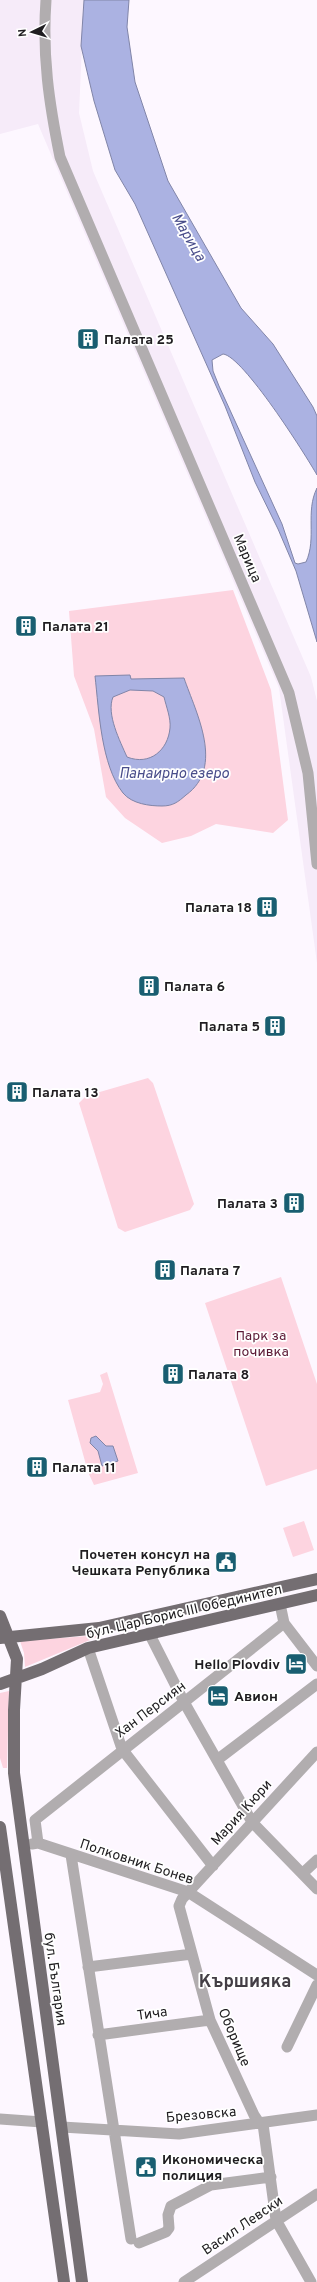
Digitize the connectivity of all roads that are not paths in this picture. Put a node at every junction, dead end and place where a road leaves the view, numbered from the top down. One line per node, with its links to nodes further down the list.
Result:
1 (46, 0): 2 (street, Марица)
2 (317, 864)
3 (317, 1579): 9 (main road, бул. Цар Борис III Обединител)
4 (317, 1596): 5 (main road, бул. Цар Борис III Обединител)
5 (280, 1604): 7 (street); 8 (main road, бул. Цар Борис III Обединител)
6 (0, 1616): 9 (main road, бул. България)
7 (284, 1623): 11 (street); 15 (street, Хан Персиян)
8 (149, 1633): 10 (main road, бул. Цар Борис III Обединител); 15 (street)
9 (4, 1638): 12 (main road, бул. България)
10 (88, 1648): 12 (main road, бул. Цар Борис III Обединител); 16 (street)
11 (317, 1666)
12 (15, 1679): 13 (main road, бул. Цар Борис III Обединител); 22 (main road, бул. България)
13 (0, 1684)
14 (317, 1684): 18 (street)
15 (184, 1702): 16 (street, Хан Персиян); 18 (street)
16 (122, 1749): 21 (street, Хан Персиян); 25 (street)
17 (317, 1752): 19 (street, Мария Кюри)
18 (216, 1760): 19 (street)
19 (252, 1822): 25 (street, Мария Кюри); 26 (street)
20 (0, 1827): 38 (main road)
21 (38, 1843): 22 (street, Полковник Бонев); 23 (street, Полковник Бонев)
22 (23, 1844): 40 (main road, бул. България)
23 (71, 1855): 28 (street, Полковник Бонев); 30 (street)
24 (317, 1860): 26 (street)
25 (213, 1866): 28 (street, Мария Кюри)
26 (303, 1874): 27 (street)
27 (317, 1889)
28 (188, 1892): 29 (street, Оборище); 31 (street, Полковник Бонев)
29 (192, 1954): 30 (street); 33 (street, Оборище)
30 (88, 1968): 34 (street)
31 (317, 1975)
32 (317, 1985): 35 (street)
33 (210, 2020): 34 (street, Тича); 39 (street, Оборище)
34 (98, 2035): 41 (street)
35 (287, 2048)
36 (317, 2115): 39 (street, Брезовска)
37 (0, 2119): 38 (street)
38 (42, 2122): 45 (main road)
39 (262, 2124): 41 (street, Брезовска); 42 (street, Оборище)
40 (62, 2127): 41 (street, Брезовска); 46 (main road, бул. България)
41 (114, 2130): 42 (street)
42 (271, 2177): 44 (street, Оборище)
43 (317, 2194): 44 (street, Васил Левски)
44 (276, 2220): 47 (street, Васил Левски); 48 (street, Оборище)
45 (64, 2282)
46 (82, 2282)
47 (186, 2282)
48 (311, 2282)

